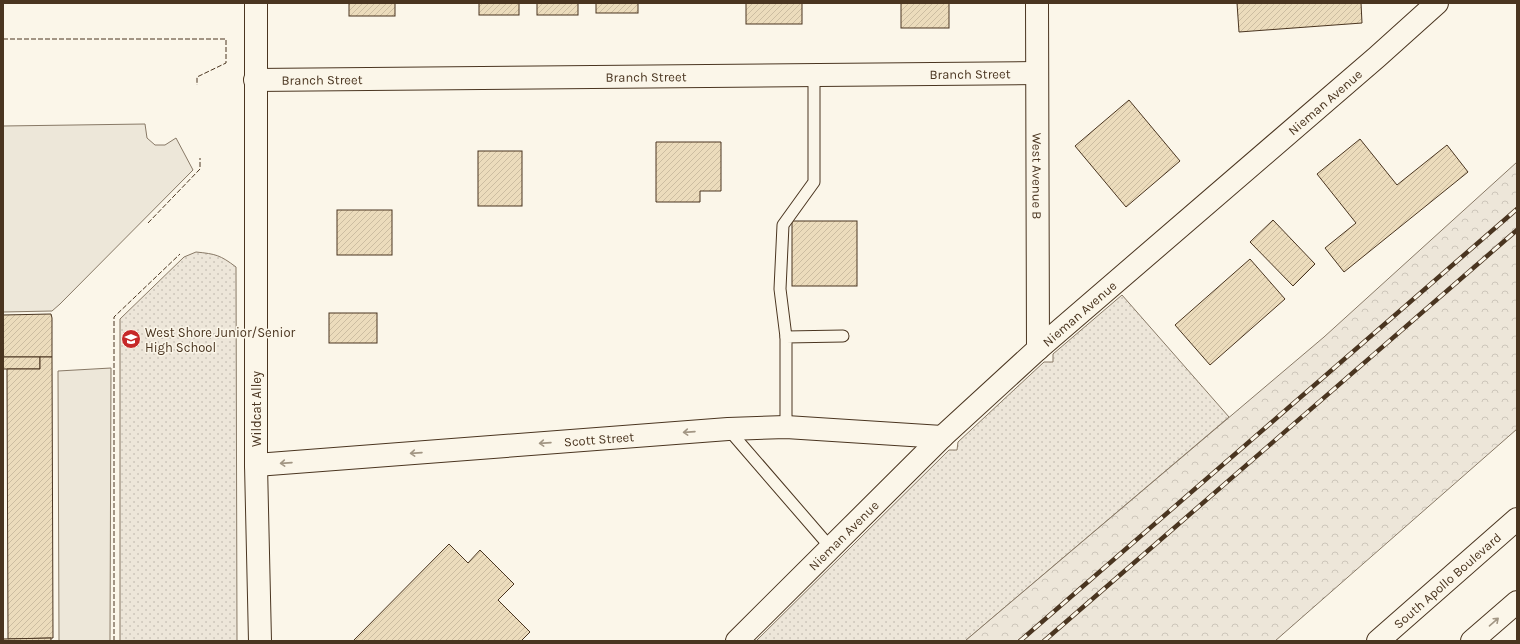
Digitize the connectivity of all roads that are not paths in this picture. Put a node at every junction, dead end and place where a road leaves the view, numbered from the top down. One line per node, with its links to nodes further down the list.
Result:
1 (256, 3): 6 (street, Wildcat Alley)
2 (1037, 3): 4 (street, West Avenue B)
3 (1437, 3): 9 (street, Nieman Avenue)
4 (1037, 73): 5 (street, Branch Street); 9 (street, West Avenue B)
5 (814, 75): 6 (street, Branch Street); 8 (lane)
6 (255, 80): 13 (street, Wildcat Alley)
7 (843, 336): 8 (lane)
8 (786, 337): 10 (lane)
9 (1038, 349): 12 (street, Nieman Avenue)
10 (786, 427): 11 (street, Scott Street); 12 (street, Scott Street)
11 (728, 429): 13 (street, Scott Street, one-way to 13); 15 (lane)
12 (942, 437): 15 (street, Nieman Avenue)
13 (256, 466): 17 (street, Wildcat Alley)
14 (1517, 519): 19 (street, South Apollo Boulevard)
15 (831, 548): 18 (street, Nieman Avenue)
16 (1517, 602): 20 (street, one-way to 16)
17 (260, 641)
18 (737, 641)
19 (1378, 641)
20 (1472, 641)

